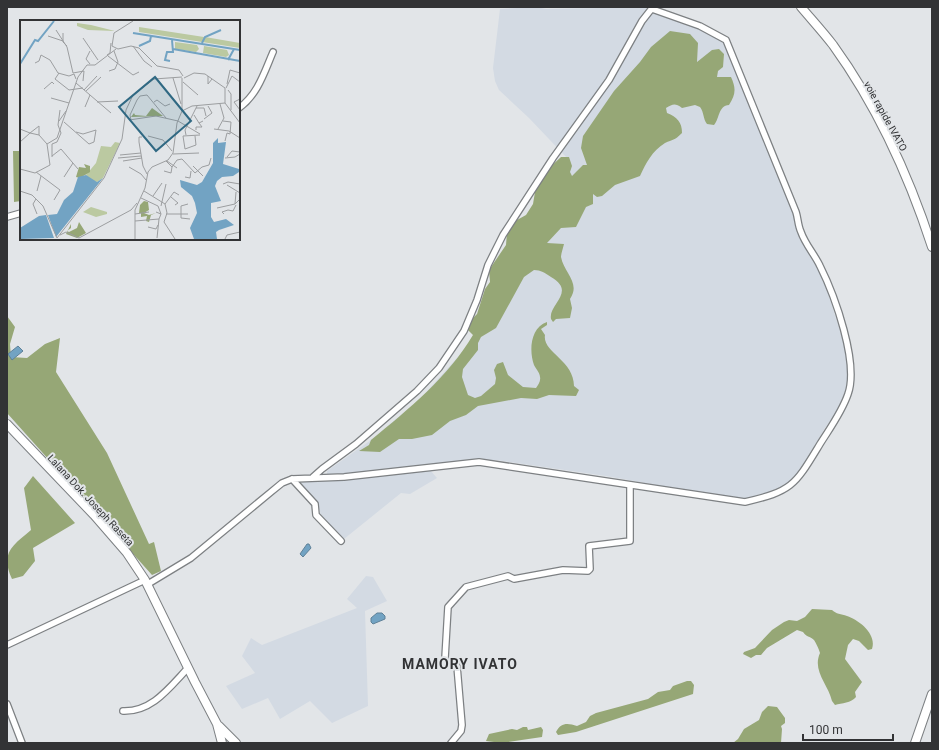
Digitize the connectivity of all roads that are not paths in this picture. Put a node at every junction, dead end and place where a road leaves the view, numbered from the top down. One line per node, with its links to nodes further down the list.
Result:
1 (801, 7): 7 (main road, voie rapide IVATO)
2 (652, 8): 9 (street); 11 (street)
3 (273, 52): 4 (street)
4 (240, 107)
5 (20, 213): 6 (street)
6 (7, 216)
7 (932, 247)
8 (7, 424): 13 (main road, Lalana Dok. Joseph Raseta)
9 (313, 477): 10 (street); 11 (street)
10 (292, 479): 12 (street); 13 (street)
11 (630, 485): 15 (street)
12 (341, 541)
13 (147, 582): 14 (street); 17 (main road, Lalana Dok. Joseph Raseta)
14 (7, 645)
15 (445, 658)
16 (458, 666): 25 (street)
17 (188, 668): 20 (street); 21 (main road, Lalana Dok. Joseph Raseta)
18 (932, 694): 26 (main road)
19 (7, 704): 22 (street)
20 (123, 711)
21 (218, 724): 23 (main road); 24 (main road)
22 (22, 743)
23 (222, 743)
24 (236, 743)
25 (451, 743)
26 (915, 743)

